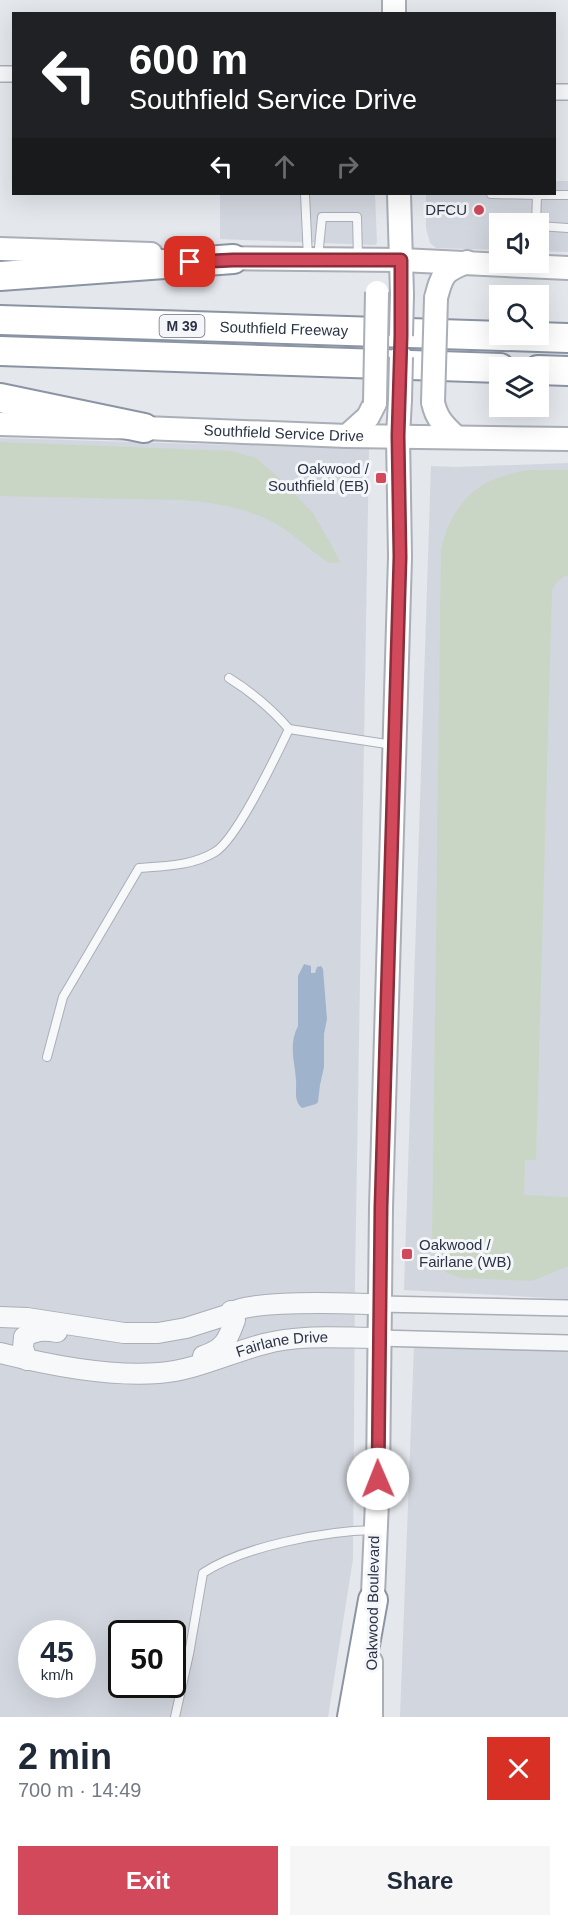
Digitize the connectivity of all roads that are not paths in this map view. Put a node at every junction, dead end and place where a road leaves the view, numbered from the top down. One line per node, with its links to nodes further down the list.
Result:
1 (305, 195): 9 (lane)
2 (399, 195): 12 (main road, Oakwood Boulevard)
3 (537, 195): 4 (lane); 5 (lane)
4 (568, 195)
5 (538, 213)
6 (549, 226): 7 (lane)
7 (568, 228)
8 (0, 249): 10 (main road)
9 (313, 259): 10 (main road); 11 (main road); 11 (lane)
10 (233, 260): 17 (highway)
11 (355, 260): 12 (main road); 27 (main road, bridge)
12 (401, 260): 13 (main road); 28 (main road, Oakwood Boulevard, bridge)
13 (467, 262): 14 (main road); 29 (main road, bridge)
14 (489, 263)
15 (549, 266): 16 (main road)
16 (568, 268)
17 (0, 276)
18 (0, 320): 19 (highway, Southfield Freeway / M 39)
19 (568, 339)
20 (0, 351): 21 (highway, M 39)
21 (489, 368)
22 (549, 370): 23 (highway)
23 (568, 371)
24 (0, 398): 26 (highway)
25 (0, 424): 26 (main road, Southfield Service Drive)
26 (144, 428): 27 (main road, Southfield Service Drive)
27 (346, 436): 28 (main road, Southfield Service Drive)
28 (398, 436): 29 (main road, Southfield Service Drive); 33 (main road, Oakwood Boulevard)
29 (456, 437): 30 (main road, Southfield Service Drive)
30 (568, 439)
31 (229, 678): 32 (lane)
32 (289, 729): 33 (lane); 34 (lane)
33 (395, 746): 35 (main road, Oakwood Boulevard)
34 (47, 1057)
35 (380, 1304): 36 (street); 37 (street); 40 (main road, Oakwood Boulevard)
36 (568, 1308)
37 (231, 1311): 39 (street); 44 (street)
38 (0, 1317): 39 (street)
39 (124, 1333): 43 (street)
40 (378, 1338): 41 (street, Fairlane Drive); 44 (street, Fairlane Drive); 45 (main road, Oakwood Boulevard)
41 (568, 1343)
42 (0, 1353): 43 (street, Fairlane Drive)
43 (27, 1360): 44 (street, Fairlane Drive)
44 (116, 1373)
45 (374, 1530): 46 (main road, Oakwood Boulevard); 47 (lane)
46 (373, 1600): 48 (highway); 49 (main road, Oakwood Boulevard)
47 (175, 1717)
48 (352, 1717)
49 (371, 1717)

